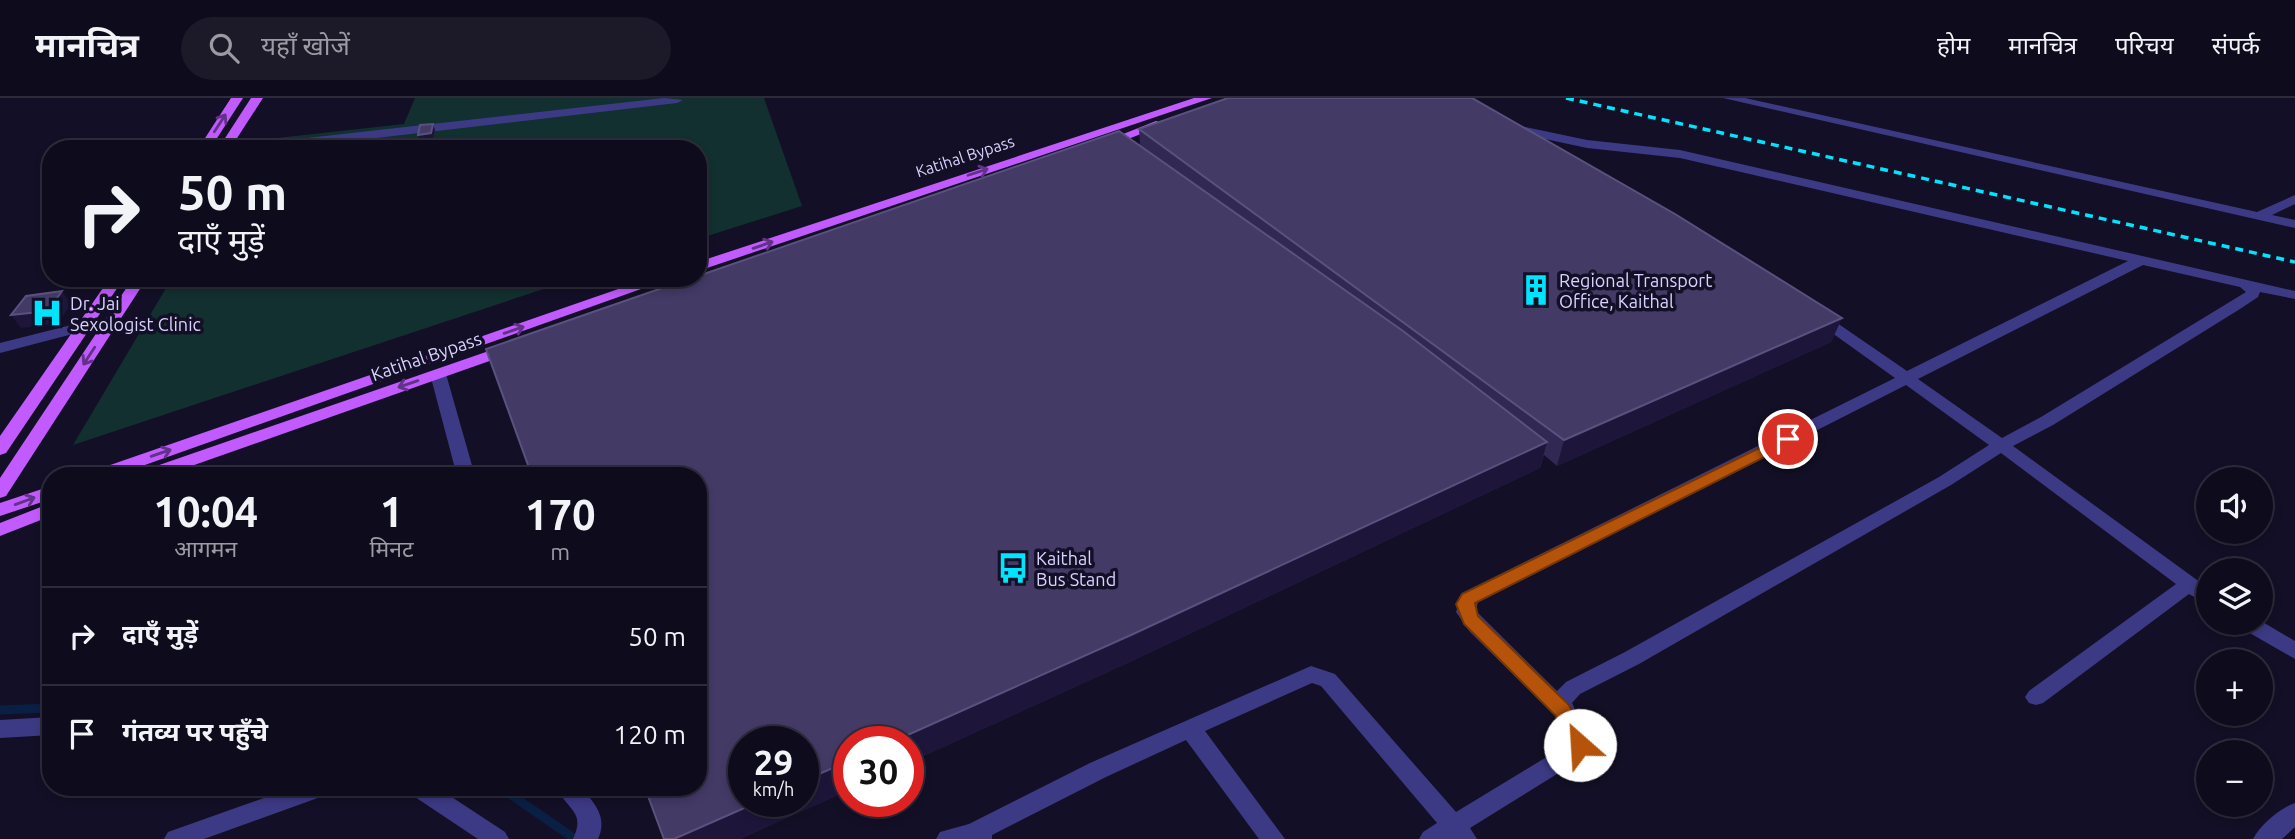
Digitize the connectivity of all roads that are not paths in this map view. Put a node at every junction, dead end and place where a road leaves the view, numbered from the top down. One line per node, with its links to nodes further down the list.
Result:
1 (237, 98): 9 (main road, one-way to 1)
2 (257, 98): 10 (main road)
3 (1206, 98): 17 (main road, Katihal Bypass, one-way to 3)
4 (1729, 98): 14 (street)
5 (677, 100): 11 (street)
6 (1224, 102): 18 (main road, Katihal Bypass)
7 (1492, 120): 8 (street)
8 (1511, 128): 12 (street); 16 (street)
9 (210, 140)
10 (230, 140)
11 (325, 140)
12 (1549, 153)
13 (2295, 199): 14 (street)
14 (2259, 216): 15 (street)
15 (2295, 224)
16 (2144, 259): 19 (street); 29 (street)
17 (707, 272)
18 (707, 272)
19 (2245, 284): 24 (street); 30 (street)
20 (111, 287): 26 (main road)
21 (134, 287): 35 (main road, one-way to 35)
22 (664, 287): 32 (main road, Katihal Bypass, one-way to 22)
23 (665, 287): 28 (main road, Katihal Bypass)
24 (2295, 295)
25 (1804, 307): 29 (street)
26 (83, 327): 27 (street); 31 (main road)
27 (0, 348)
28 (438, 374): 33 (main road, Katihal Bypass, one-way to 33); 34 (street)
29 (1909, 379): 30 (street); 47 (street)
30 (2001, 445): 42 (street); 47 (street)
31 (0, 449)
32 (123, 467)
33 (171, 467)
34 (464, 467)
35 (0, 492)
36 (42, 495): 37 (main road, one-way to 36)
37 (0, 510)
38 (42, 513): 41 (main road)
39 (0, 515): 40 (main road)
40 (0, 522)
41 (0, 530)
42 (2188, 585): 43 (street); 46 (street)
43 (2196, 590)
44 (2268, 635): 45 (street)
45 (2295, 651)
46 (2036, 697)
47 (1563, 710): 55 (street)
48 (42, 727): 50 (street)
49 (1190, 727): 55 (street); 56 (street); 61 (street)
50 (0, 729)
51 (296, 796): 59 (street)
52 (432, 796): 58 (street)
53 (574, 796): 57 (street)
54 (2295, 813): 63 (street)
55 (1459, 832): 62 (street)
56 (980, 836): 60 (street)
57 (587, 837)
58 (493, 838)
59 (176, 839)
60 (948, 839)
61 (1273, 839)
62 (1431, 839)
63 (2265, 839)

